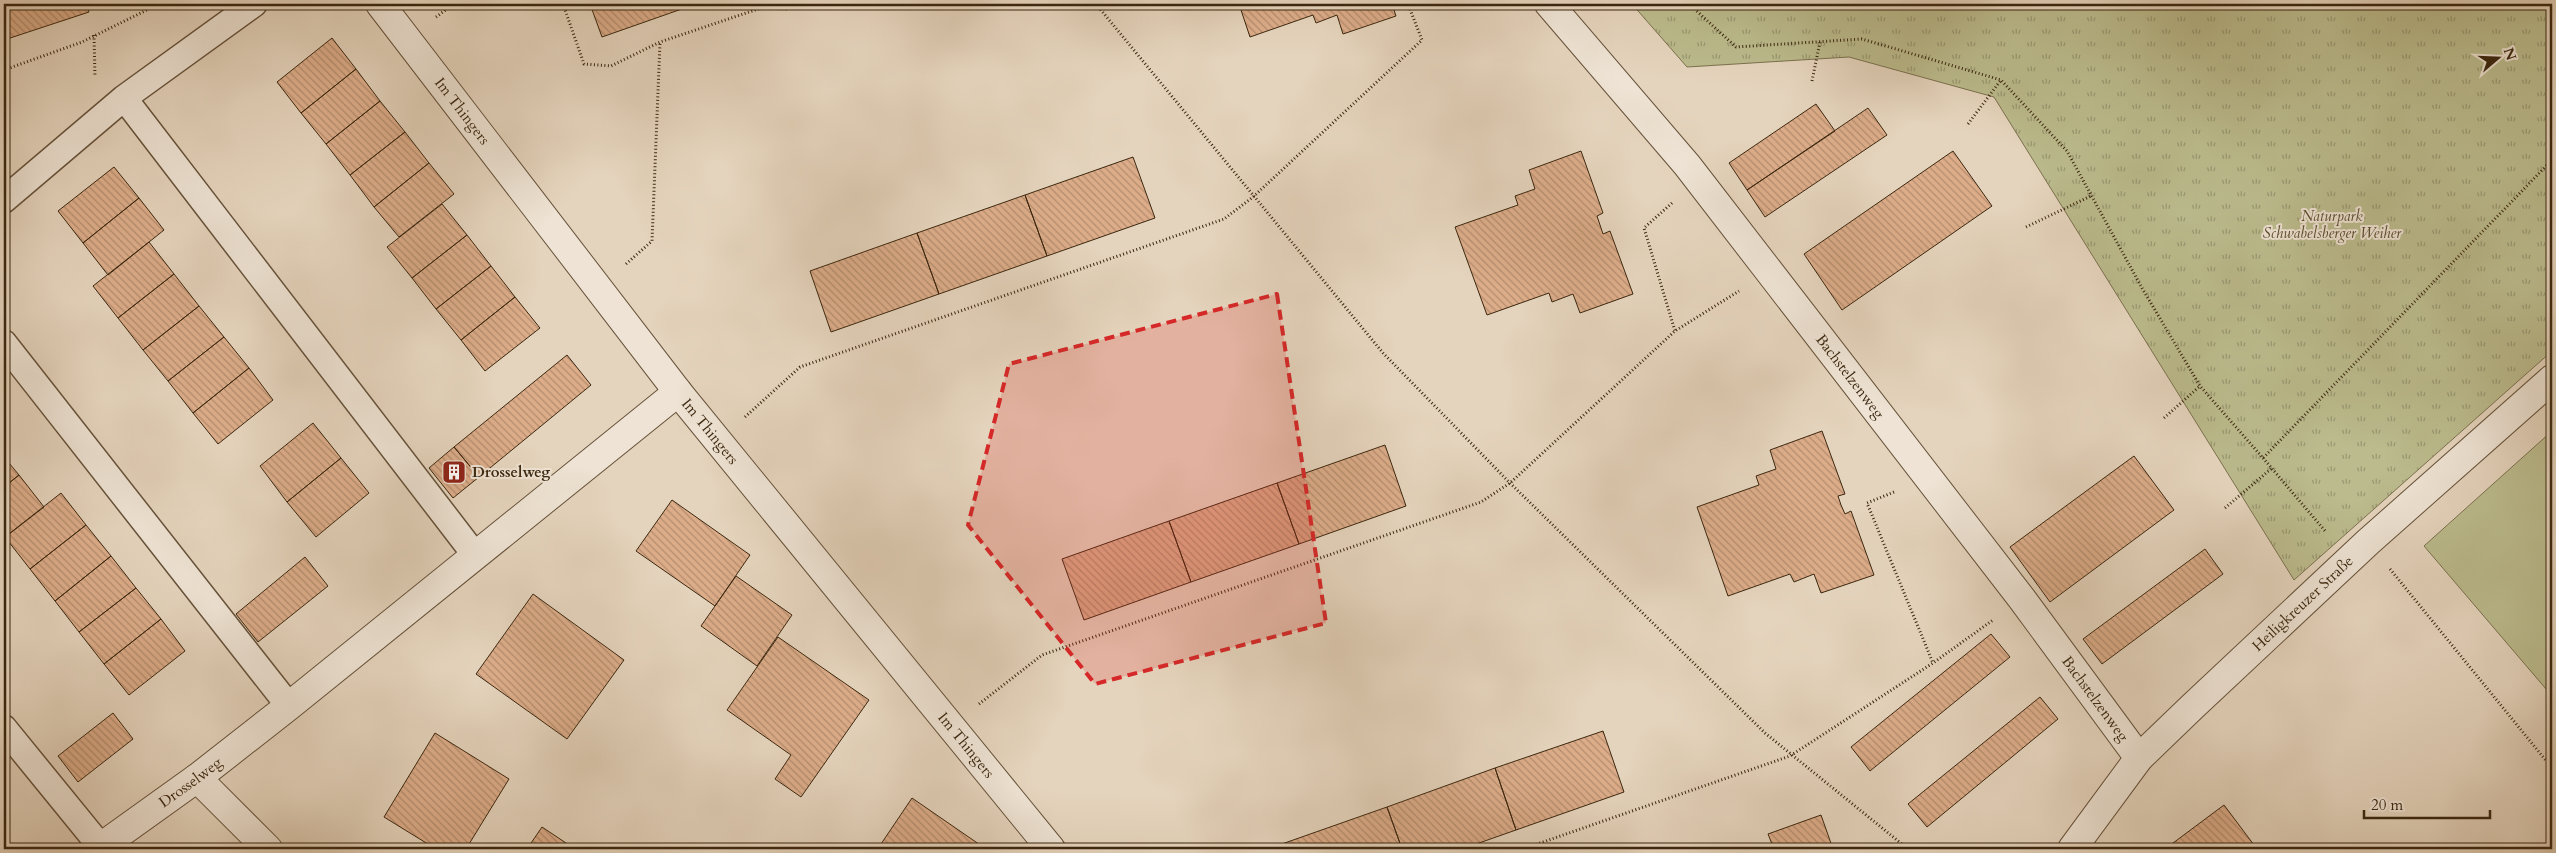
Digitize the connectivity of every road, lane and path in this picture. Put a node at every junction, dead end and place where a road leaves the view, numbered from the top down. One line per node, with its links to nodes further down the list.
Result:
1 (159, 4): 12 (path)
2 (254, 4): 15 (lane)
3 (380, 4): 24 (street, Im Thingers)
4 (563, 4): 10 (path)
5 (809, 4): 10 (path)
6 (1096, 4): 20 (path)
7 (1408, 4): 20 (path)
8 (1549, 4): 18 (street, Bachstelzenweg)
9 (1689, 4): 11 (path)
10 (660, 42): 24 (path)
11 (1820, 42): 13 (path); 14 (path)
12 (4, 70)
13 (2001, 80): 16 (path); 19 (path)
14 (1812, 81)
15 (124, 98): 21 (lane); 37 (lane)
16 (1968, 124)
17 (2552, 160): 32 (path)
18 (1698, 180): 23 (street, Bachstelzenweg); 25 (path)
19 (2091, 196): 22 (path); 28 (path)
20 (1253, 197): 31 (path); 35 (path)
21 (4, 200)
22 (2026, 228)
23 (1769, 272): 25 (path); 34 (street, Bachstelzenweg)
24 (599, 289): 29 (street, Im Thingers)
25 (1675, 331): 35 (path)
26 (4, 343): 42 (lane)
27 (2552, 379): 38 (street, Heiligkreuzer Straße)
28 (2200, 386): 30 (path); 32 (path)
29 (678, 392): 31 (street, Im Thingers); 37 (street, Drosselweg)
30 (2164, 418)
31 (718, 441): 43 (street, Im Thingers)
32 (2263, 458): 33 (path)
33 (2272, 468): 36 (path); 38 (path)
34 (1928, 478): 40 (street, Bachstelzenweg); 41 (path)
35 (1510, 483): 43 (path); 45 (path)
36 (2225, 508)
37 (475, 555): 42 (street, Drosselweg)
38 (2350, 559): 46 (street, Heiligkreuzer Straße)
39 (2389, 566): 47 (path)
40 (2022, 599): 41 (path); 46 (street, Bachstelzenweg)
41 (1934, 663): 45 (path)
42 (289, 706): 48 (street, Drosselweg)
43 (951, 726): 51 (street, Im Thingers)
44 (4, 728): 49 (lane)
45 (1790, 756): 52 (path); 53 (path)
46 (2139, 758): 54 (street, Heiligkreuzer Straße)
47 (2552, 768)
48 (197, 778): 49 (street, Drosselweg); 50 (street)
49 (99, 848)
50 (268, 849)
51 (1052, 849)
52 (1523, 849)
53 (1908, 849)
54 (2072, 849)

